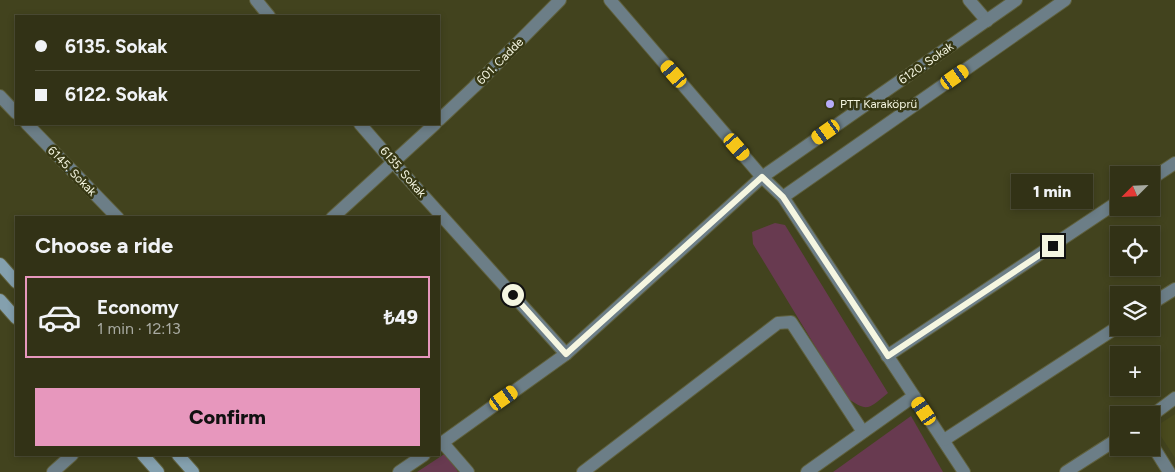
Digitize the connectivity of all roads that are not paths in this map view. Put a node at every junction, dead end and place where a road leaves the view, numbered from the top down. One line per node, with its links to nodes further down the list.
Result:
1 (256, 0): 7 (street)
2 (560, 0): 11 (street, 601. Cadde)
3 (610, 0): 18 (street)
4 (969, 0): 8 (street)
5 (1016, 0): 8 (street, 6120. Sokak)
6 (1065, 0): 19 (street)
7 (268, 15)
8 (987, 21): 18 (street, 6120. Sokak)
9 (0, 96): 10 (street)
10 (15, 112)
11 (440, 119)
12 (28, 125): 21 (street, 6145. Sokak)
13 (361, 125): 15 (street, 6135. Sokak)
14 (434, 125): 15 (street)
15 (393, 162): 22 (street); 30 (street, 6135. Sokak)
16 (1175, 163): 17 (street)
17 (1160, 173)
18 (762, 177): 19 (street); 30 (street, 6120. Sokak)
19 (783, 197): 31 (street)
20 (1110, 207): 31 (street)
21 (116, 216)
22 (334, 216)
23 (0, 264): 24 (street)
24 (15, 281)
25 (1175, 289): 26 (street)
26 (1160, 298)
27 (0, 300): 28 (street)
28 (15, 317)
29 (1110, 332): 36 (street)
30 (566, 354): 37 (street, 6120. Sokak)
31 (888, 356): 32 (street)
32 (914, 396): 35 (street); 36 (street)
33 (1175, 398): 34 (street)
34 (1160, 409)
35 (863, 432): 49 (street); 50 (street)
36 (944, 440): 51 (street)
37 (441, 443): 48 (street)
38 (1110, 444): 52 (street)
39 (71, 456): 44 (street)
40 (144, 456): 45 (street)
41 (179, 456): 46 (street)
42 (423, 456): 47 (street)
43 (1159, 456): 53 (street)
44 (53, 472)
45 (158, 472)
46 (193, 472)
47 (399, 472)
48 (468, 472)
49 (582, 472)
50 (807, 472)
51 (964, 472)
52 (1066, 472)
53 (1169, 472)

